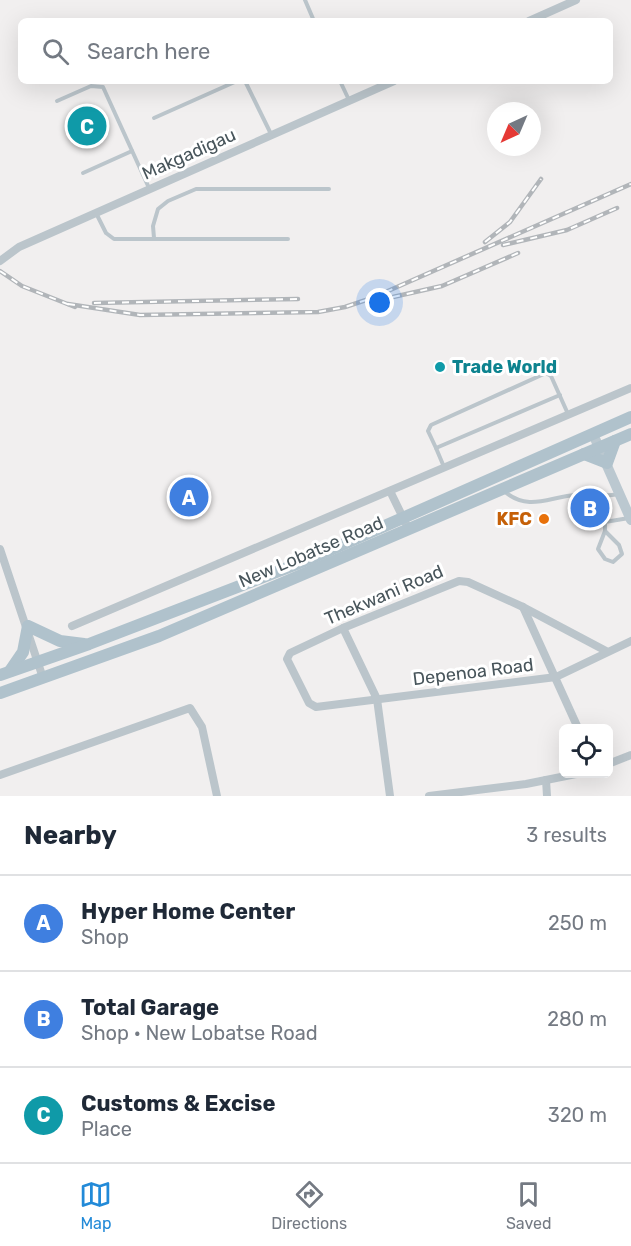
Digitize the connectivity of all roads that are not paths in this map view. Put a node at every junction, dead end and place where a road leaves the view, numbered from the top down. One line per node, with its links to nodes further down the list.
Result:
1 (305, 0): 3 (lane)
2 (576, 0): 4 (street)
3 (313, 18)
4 (536, 18)
5 (230, 84): 11 (lane)
6 (246, 84): 12 (lane)
7 (342, 84): 10 (lane)
8 (387, 84): 10 (street, Makgadigau)
9 (57, 101): 13 (lane)
10 (350, 101): 12 (street, Makgadigau)
11 (153, 118)
12 (271, 135): 15 (street, Makgadigau)
13 (132, 151): 14 (lane); 15 (lane)
14 (82, 173)
15 (150, 189): 17 (street, Makgadigau)
16 (328, 189): 18 (lane)
17 (96, 212): 18 (lane); 20 (street, Makgadigau)
18 (154, 238): 19 (lane)
19 (288, 239)
20 (0, 261)
21 (631, 388): 23 (street)
22 (560, 396): 23 (lane); 29 (lane); 29 (lane)
23 (568, 415): 32 (street)
24 (631, 417): 25 (main road)
25 (593, 434): 28 (street); 33 (main road)
26 (631, 434): 27 (main road, New Lobatse Road)
27 (615, 441): 28 (main road, New Lobatse Road); 31 (main road)
28 (600, 447): 30 (main road, New Lobatse Road); 31 (street)
29 (436, 448): 32 (lane)
30 (584, 454): 31 (main road); 34 (main road, New Lobatse Road)
31 (607, 463): 36 (street)
32 (444, 468): 35 (street)
33 (496, 477): 34 (main road); 38 (main road)
34 (502, 489): 37 (lane); 41 (main road, New Lobatse Road)
35 (390, 491): 38 (street); 46 (street)
36 (620, 494): 37 (lane); 39 (street)
37 (601, 497): 40 (lane)
38 (403, 518): 41 (street); 49 (main road)
39 (630, 519): 40 (lane)
40 (605, 522): 42 (lane)
41 (409, 530): 54 (main road, New Lobatse Road)
42 (605, 531): 42 (lane)
43 (0, 549): 45 (street)
44 (523, 607): 47 (street, Thekwani Road); 50 (street, Thekwani Road); 53 (street)
45 (28, 626): 49 (main road); 51 (street); 52 (main road)
46 (72, 626)
47 (343, 628): 56 (street); 57 (street, Thekwani Road)
48 (631, 640): 50 (street, Depenoa Road)
49 (89, 645): 51 (main road)
50 (608, 652): 53 (street, Depenoa Road)
51 (38, 661): 52 (main road); 54 (street)
52 (5, 673)
53 (556, 677): 56 (street, Depenoa Road); 58 (street)
54 (43, 678): 55 (main road, New Lobatse Road)
55 (0, 693)
56 (377, 699): 57 (street, Depenoa Road); 65 (street)
57 (311, 705)
58 (576, 724)
59 (630, 758): 60 (street)
60 (613, 763)
61 (0, 775): 64 (street)
62 (559, 777): 63 (street)
63 (546, 780): 66 (street); 67 (street)
64 (217, 796)
65 (390, 796)
66 (429, 796)
67 (547, 796)

